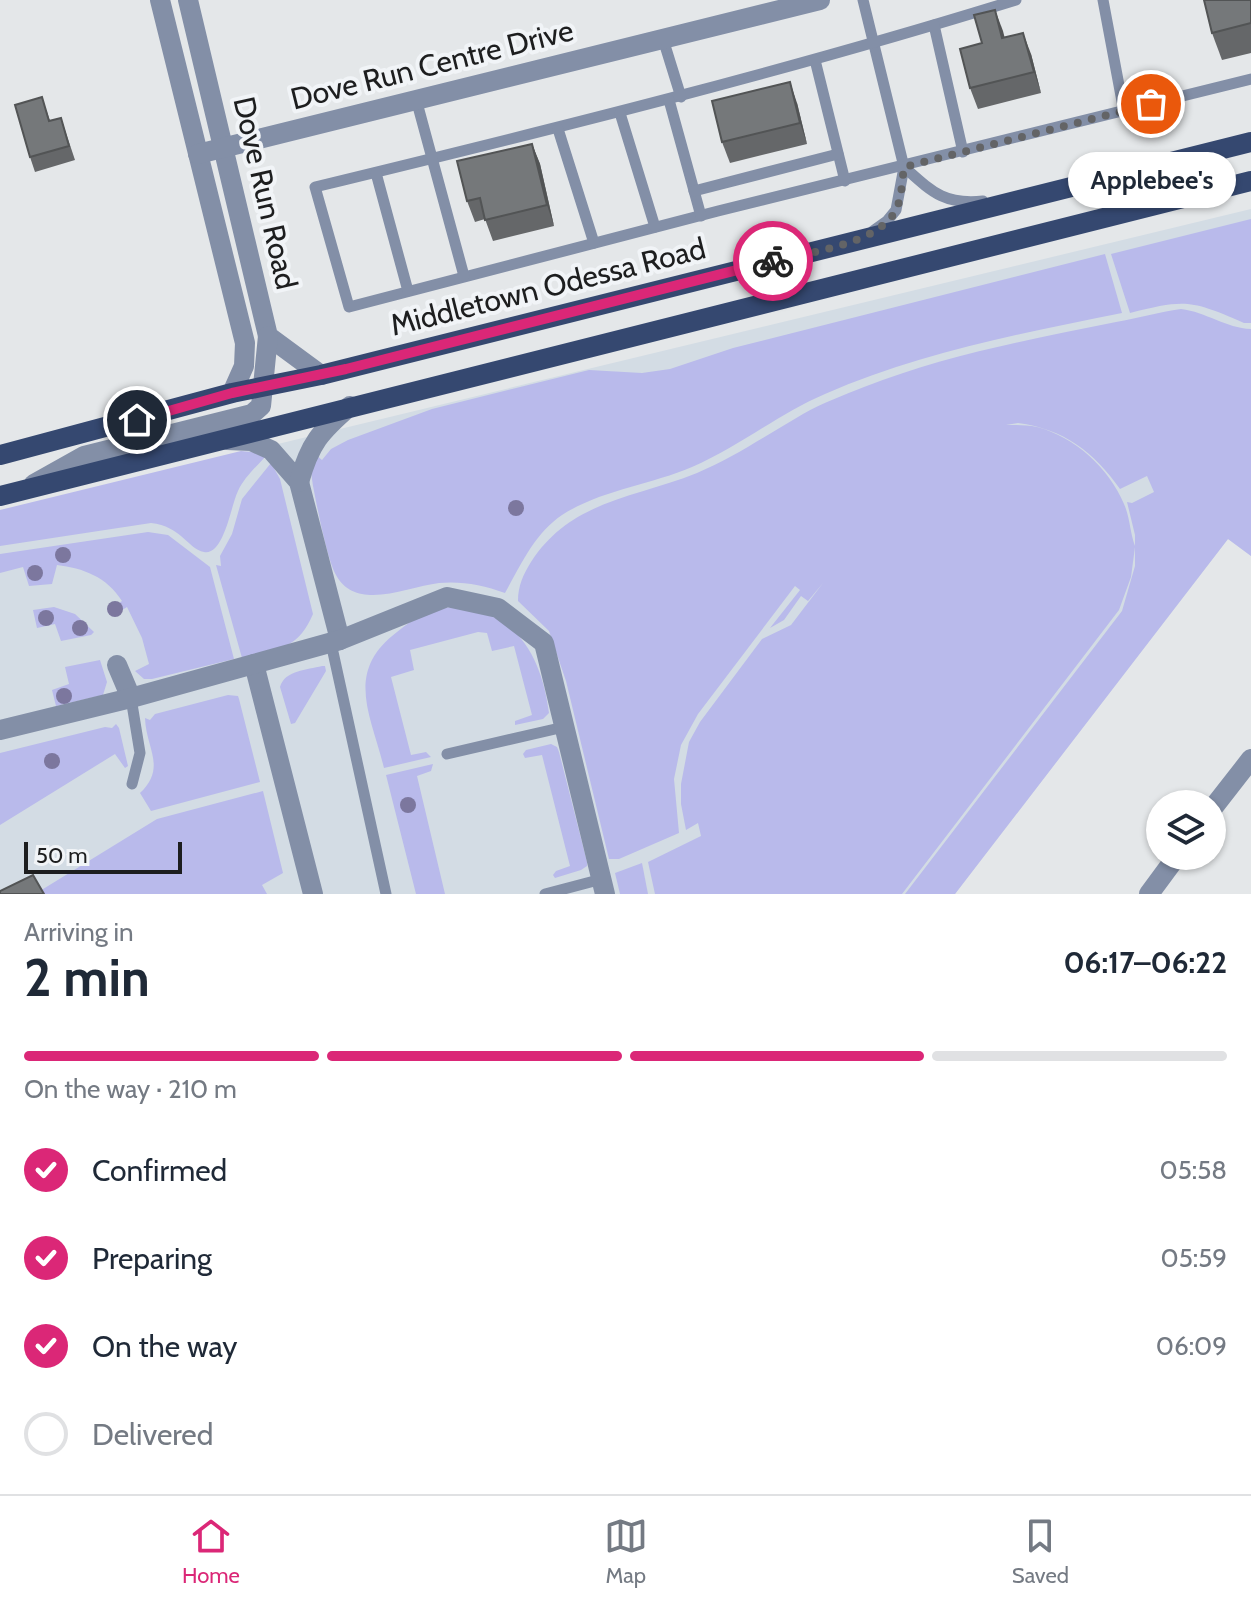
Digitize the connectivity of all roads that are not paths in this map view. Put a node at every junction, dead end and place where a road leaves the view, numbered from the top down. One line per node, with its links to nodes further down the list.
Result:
1 (160, 0): 20 (street, Dove Run Road)
2 (188, 0): 18 (street, Dove Run Road)
3 (820, 0): 8 (street, Dove Run Centre Drive)
4 (863, 0): 9 (lane)
5 (1016, 0): 7 (lane)
6 (1103, 0): 14 (lane)
7 (934, 25): 9 (lane); 19 (lane)
8 (663, 39): 12 (street, Dove Run Centre Drive); 13 (lane)
9 (873, 44): 10 (lane); 23 (lane)
10 (815, 60): 13 (lane); 21 (lane)
11 (1251, 79): 14 (lane)
12 (416, 99): 18 (street, Dove Run Centre Drive); 22 (lane)
13 (675, 99): 15 (lane); 27 (lane)
14 (1124, 112): 19 (lane)
15 (620, 113): 16 (lane); 30 (lane)
16 (558, 129): 22 (lane); 32 (lane)
17 (1251, 142): 28 (main road, Middletown Odessa Road)
18 (224, 148): 20 (street, Dove Run Centre Drive); 35 (street, Dove Run Road)
19 (963, 152): 23 (lane)
20 (198, 154): 38 (street, Dove Run Road)
21 (838, 154): 25 (lane); 27 (lane)
22 (431, 159): 24 (lane); 33 (lane)
23 (904, 167): 25 (lane); 28 (lane); 31 (lane)
24 (376, 173): 34 (lane); 34 (lane)
25 (845, 181): 29 (lane)
26 (1251, 181): 39 (main road)
27 (694, 191): 29 (lane)
28 (1018, 200): 31 (main road, Middletown Odessa Road)
29 (701, 216): 30 (lane)
30 (655, 227): 32 (lane)
31 (854, 241): 36 (main road, Middletown Odessa Road)
32 (594, 243): 33 (lane)
33 (464, 276): 34 (lane)
34 (408, 291)
35 (268, 336): 36 (street, Dove Run Road); 37 (street)
36 (321, 375): 37 (main road, Middletown Odessa Road)
37 (264, 387): 38 (main road, Middletown Odessa Road); 43 (street)
38 (232, 393): 41 (main road, Middletown Odessa Road)
39 (350, 406): 40 (main road); 42 (street)
40 (222, 440): 42 (street); 43 (main road)
41 (0, 455)
42 (299, 482): 45 (street)
43 (24, 490): 44 (main road)
44 (0, 496)
45 (335, 641): 46 (street); 49 (street); 58 (lane)
46 (254, 664): 48 (street); 57 (street)
47 (117, 665): 48 (street)
48 (131, 698): 50 (street); 53 (lane)
49 (564, 727): 51 (lane); 56 (street)
50 (0, 730)
51 (447, 754)
52 (1251, 759): 54 (street)
53 (132, 784)
54 (1226, 791)
55 (1167, 870): 60 (street)
56 (603, 886): 59 (lane)
57 (313, 894)
58 (386, 894)
59 (545, 894)
60 (1149, 894)

